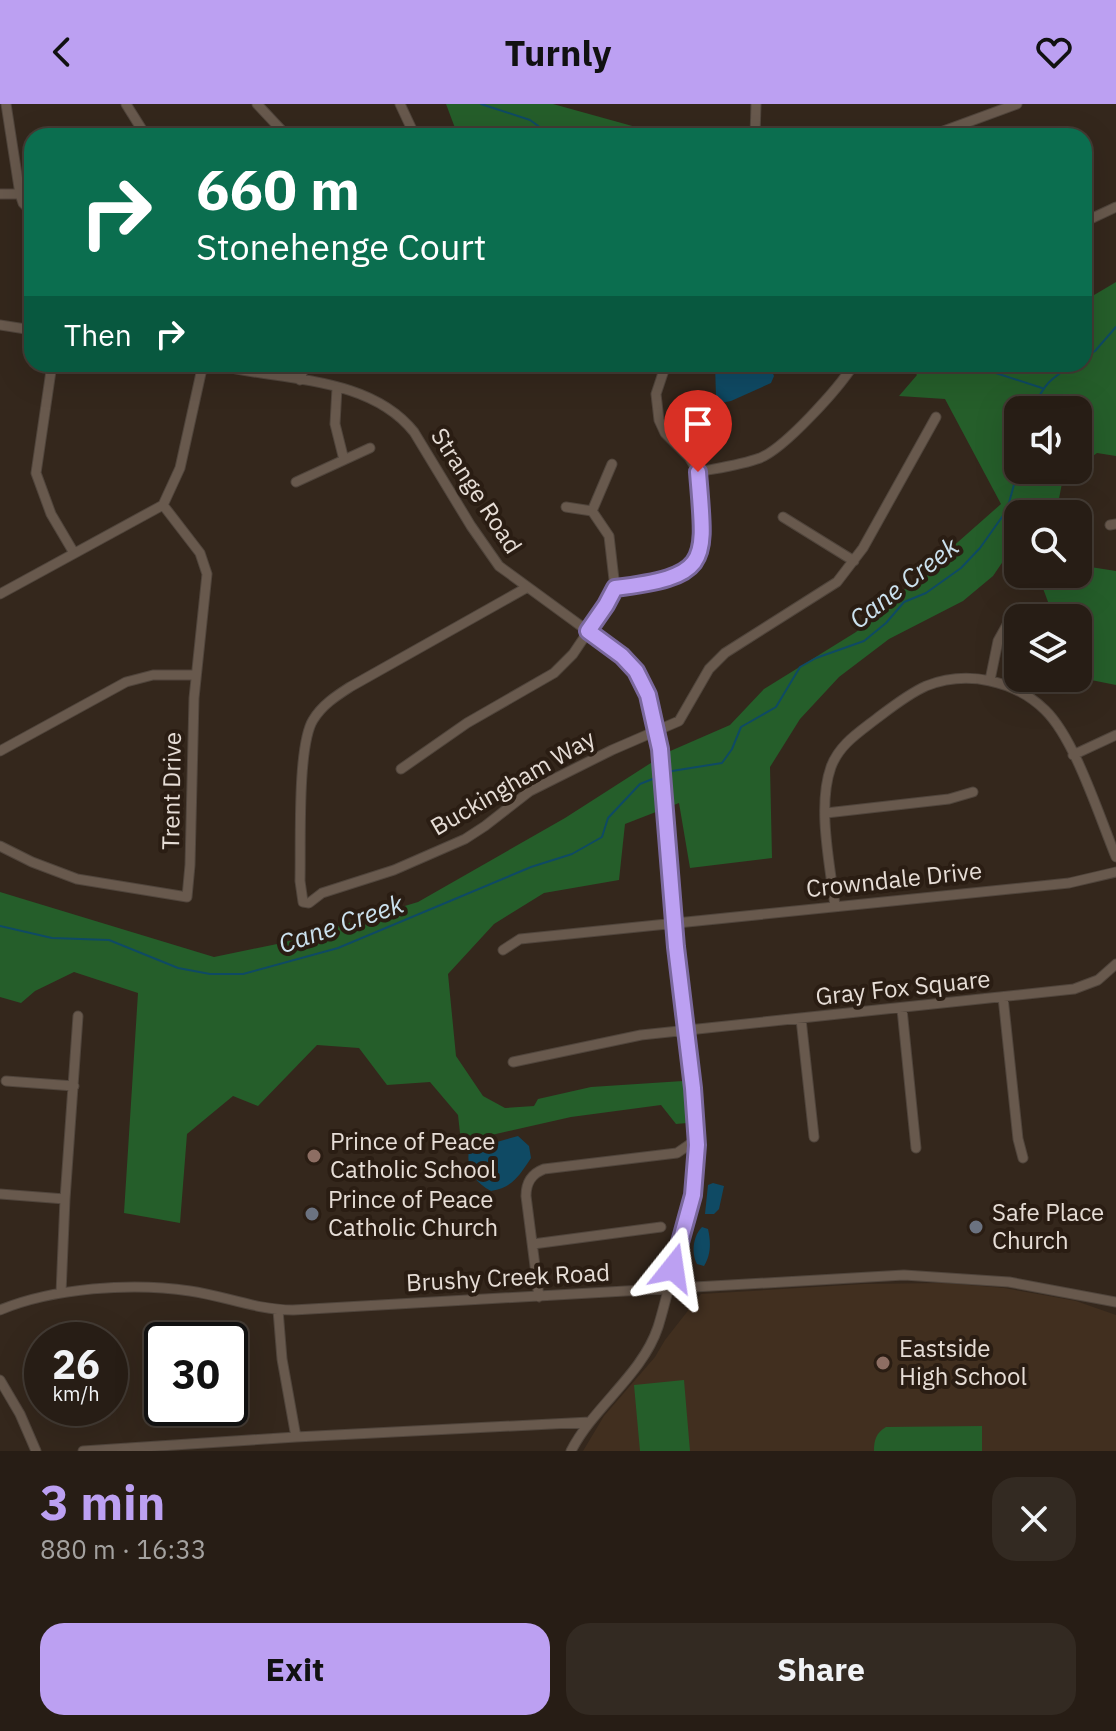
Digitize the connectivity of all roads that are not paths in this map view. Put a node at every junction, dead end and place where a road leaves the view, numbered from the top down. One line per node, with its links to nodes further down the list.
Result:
1 (6, 104): 13 (street)
2 (126, 104): 7 (street)
3 (257, 104): 8 (street)
4 (400, 104): 9 (street)
5 (756, 104): 10 (street)
6 (1017, 104): 11 (street)
7 (141, 128)
8 (280, 128)
9 (411, 128)
10 (755, 128)
11 (952, 128)
12 (0, 194): 13 (street)
13 (20, 194): 14 (street)
14 (24, 204)
15 (1116, 207): 16 (street)
16 (1092, 218)
17 (0, 325): 18 (street)
18 (24, 329)
19 (51, 372): 37 (street)
20 (201, 372): 33 (street)
21 (256, 372): 25 (street, Strange Road)
22 (302, 372): 25 (street)
23 (663, 372): 31 (street)
24 (847, 372): 31 (street)
25 (300, 380): 26 (street, Strange Road)
26 (337, 388): 29 (street); 39 (street, Strange Road)
27 (936, 417): 38 (street)
28 (370, 448): 29 (street)
29 (344, 460): 32 (street)
30 (612, 464): 35 (street)
31 (698, 472): 40 (street)
32 (296, 482)
33 (163, 505): 37 (street); 44 (street, Trent Drive)
34 (566, 507): 35 (street)
35 (592, 511): 40 (street)
36 (783, 517): 38 (street)
37 (74, 553): 41 (street)
38 (854, 561): 46 (street)
39 (526, 588): 43 (street, Strange Road); 46 (street, Buckingham Way)
40 (615, 588): 43 (street)
41 (0, 594)
42 (1004, 630): 45 (street)
43 (588, 631): 46 (street, Strange Road); 50 (street)
44 (196, 675): 48 (street); 53 (street, Trent Drive)
45 (990, 680): 49 (street); 52 (street)
46 (657, 729): 57 (street, Strange Road)
47 (1116, 735): 49 (street)
48 (0, 751)
49 (1073, 755): 54 (street)
50 (401, 769)
51 (973, 792): 52 (street)
52 (826, 813): 56 (street)
53 (0, 846)
54 (1116, 857)
55 (1116, 872): 56 (street, Crowndale Drive)
56 (835, 906): 57 (street, Crowndale Drive)
57 (675, 924): 58 (street, Crowndale Drive); 64 (street, Strange Road)
58 (503, 950)
59 (1116, 964): 60 (street, Gray Fox Square)
60 (1003, 997): 61 (street, Gray Fox Square); 72 (street)
61 (902, 1009): 63 (street, Gray Fox Square); 70 (street)
62 (78, 1016): 67 (street)
63 (801, 1019): 64 (street, Gray Fox Square); 68 (street)
64 (686, 1030): 65 (street, Gray Fox Square); 69 (street, Strange Road)
65 (513, 1062)
66 (6, 1081): 67 (street)
67 (74, 1086): 75 (street)
68 (814, 1137)
69 (696, 1140): 71 (street); 73 (street, Strange Road)
70 (916, 1148)
71 (677, 1153): 73 (street); 77 (street)
72 (1023, 1158)
73 (696, 1166): 78 (street, Strange Road)
74 (0, 1194): 75 (street)
75 (65, 1199): 79 (street)
76 (661, 1227): 77 (street)
77 (533, 1244): 80 (street)
78 (668, 1289): 80 (street, Brushy Creek Road); 81 (street, Brushy Creek Road); 85 (street, Strange Road)
79 (61, 1293): 82 (street, Brushy Creek Road); 83 (street, Brushy Creek Road)
80 (539, 1297): 83 (street, Brushy Creek Road)
81 (1116, 1302)
82 (0, 1310)
83 (278, 1310): 86 (street)
84 (0, 1380): 87 (street)
85 (590, 1422): 86 (street); 89 (street, Strange Road)
86 (296, 1437): 88 (street)
87 (36, 1451)
88 (83, 1451)
89 (571, 1451)

